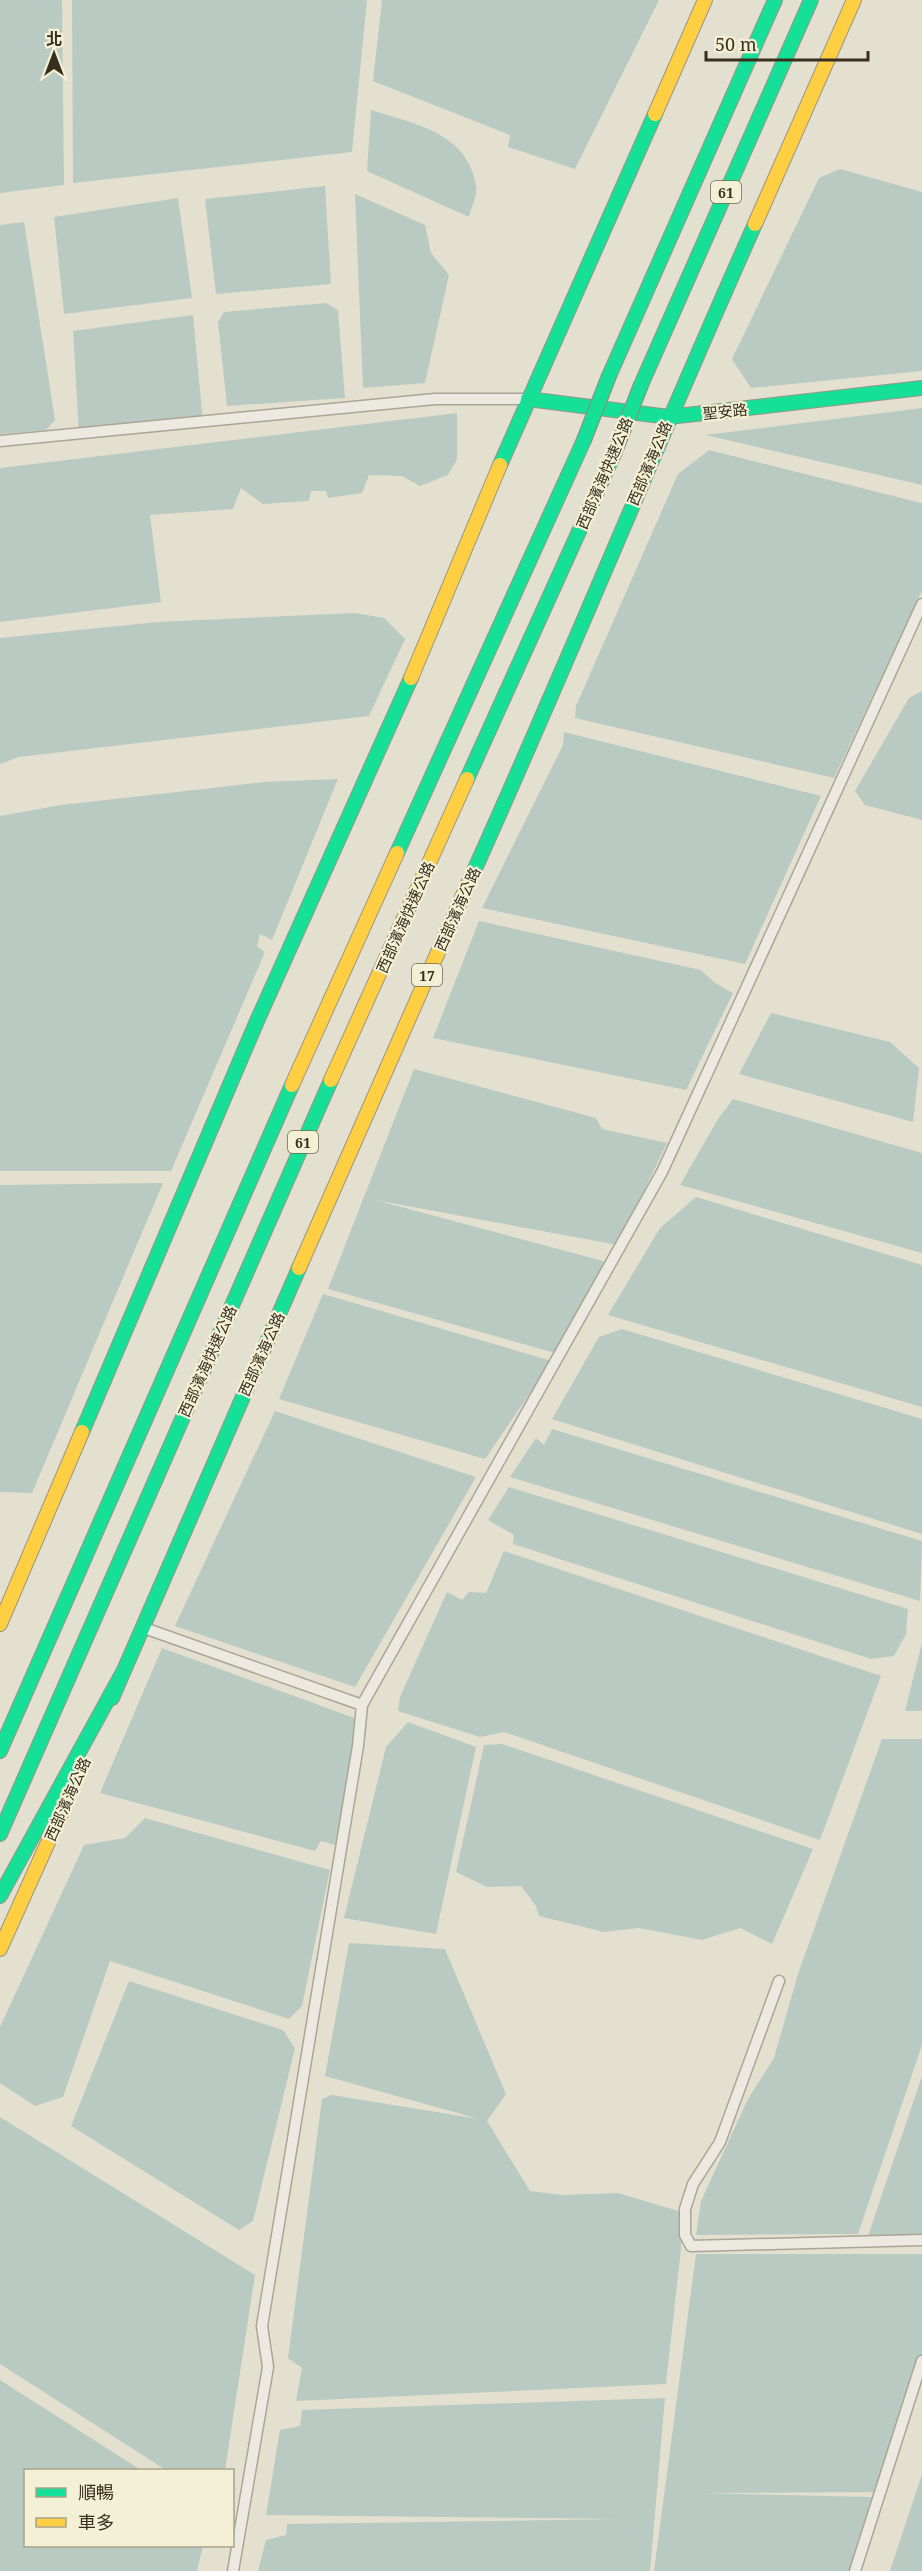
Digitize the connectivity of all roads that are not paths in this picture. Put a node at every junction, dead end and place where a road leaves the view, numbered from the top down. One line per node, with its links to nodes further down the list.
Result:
1 (705, 0): 6 (main road)
2 (775, 0): 14 (main road, 61, bridge)
3 (811, 0): 15 (main road, 西部濱海快速公路 / 61, bridge)
4 (854, 0): 7 (main road, 西部濱海公路 / 17)
5 (922, 388): 7 (main road, 聖安路)
6 (528, 399): 7 (main road, 聖安路); 8 (lane); 10 (main road)
7 (669, 417): 11 (main road, 西部濱海公路 / 17)
8 (0, 441)
9 (922, 604): 13 (lane)
10 (0, 1624)
11 (141, 1627): 12 (main road, 西部濱海公路 / 17); 13 (lane)
12 (123, 1672): 16 (main road); 17 (main road, 西部濱海公路 / 17)
13 (362, 1705): 21 (lane)
14 (0, 1750)
15 (0, 1834)
16 (0, 1896)
17 (0, 1949)
18 (779, 1982): 19 (lane)
19 (922, 2240)
20 (922, 2361): 22 (lane)
21 (233, 2571)
22 (855, 2571)

